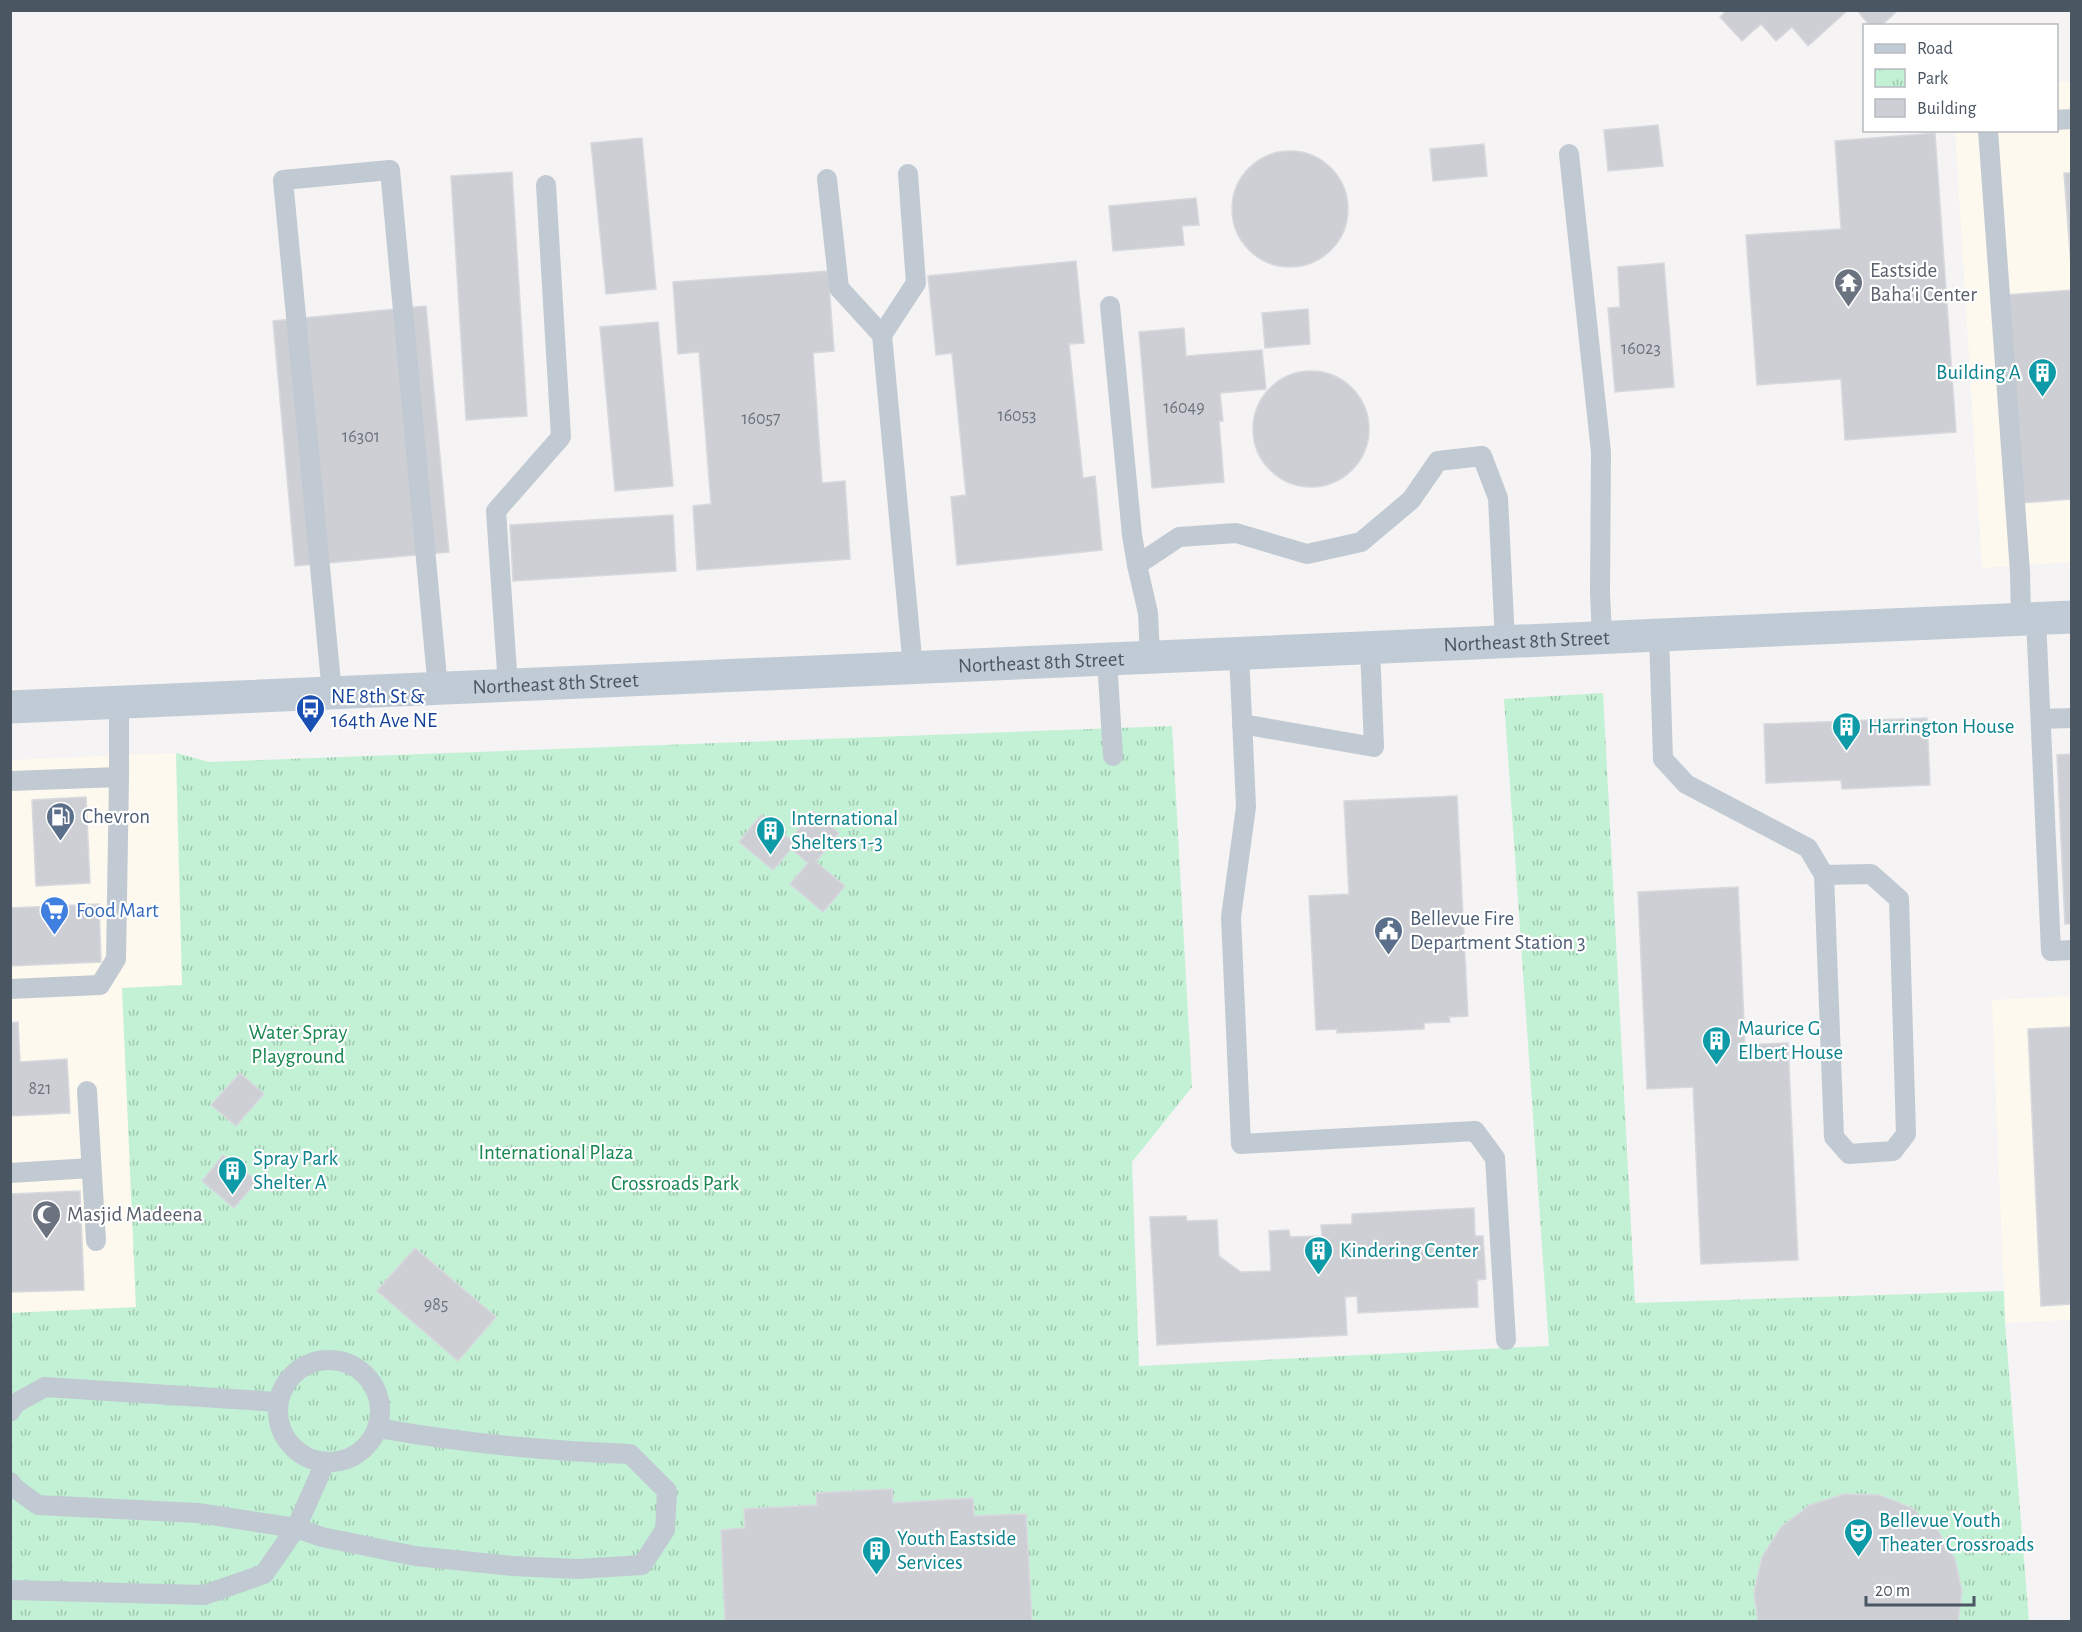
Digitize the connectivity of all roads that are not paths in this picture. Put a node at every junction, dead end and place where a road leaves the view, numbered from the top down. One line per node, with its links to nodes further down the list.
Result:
1 (1988, 132): 10 (lane)
2 (1569, 154): 12 (lane)
3 (908, 174): 7 (lane)
4 (827, 179): 7 (lane)
5 (546, 185): 19 (lane)
6 (1110, 306): 8 (lane)
7 (882, 335): 18 (lane)
8 (1137, 566): 13 (lane); 16 (lane)
9 (2072, 617): 10 (main road, Northeast 8th Street)
10 (2028, 619): 11 (main road, Northeast 8th Street); 25 (lane)
11 (1659, 635): 12 (main road, Northeast 8th Street); 30 (lane)
12 (1602, 637): 13 (main road, Northeast 8th Street)
13 (1505, 642): 14 (main road, Northeast 8th Street)
14 (1370, 648): 15 (main road, Northeast 8th Street); 26 (lane)
15 (1239, 653): 16 (main road, Northeast 8th Street); 26 (lane)
16 (1150, 657): 17 (main road, Northeast 8th Street)
17 (1107, 659): 18 (main road, Northeast 8th Street); 27 (lane)
18 (913, 668): 19 (main road, Northeast 8th Street)
19 (508, 686): 20 (main road, Northeast 8th Street)
20 (438, 689): 21 (main road, Northeast 8th Street); 21 (lane)
21 (332, 693): 22 (main road, Northeast 8th Street)
22 (118, 702): 23 (main road, Northeast 8th Street); 28 (lane)
23 (10, 707)
24 (2072, 718): 25 (lane)
25 (2041, 719): 31 (lane)
26 (1242, 724): 37 (lane)
27 (1113, 756)
28 (119, 777): 29 (lane); 32 (lane)
29 (10, 781)
30 (1824, 875): 30 (lane)
31 (2072, 950)
32 (10, 989)
33 (87, 1091): 34 (lane)
34 (91, 1168): 35 (lane); 36 (lane)
35 (10, 1173)
36 (96, 1241)
37 (1506, 1340)
38 (278, 1402): 39 (lane); 40 (lane); 41 (lane)
39 (10, 1412)
40 (378, 1428): 41 (lane); 43 (lane)
41 (325, 1463): 43 (lane)
42 (10, 1482): 43 (lane)
43 (296, 1528): 44 (lane)
44 (10, 1590)

